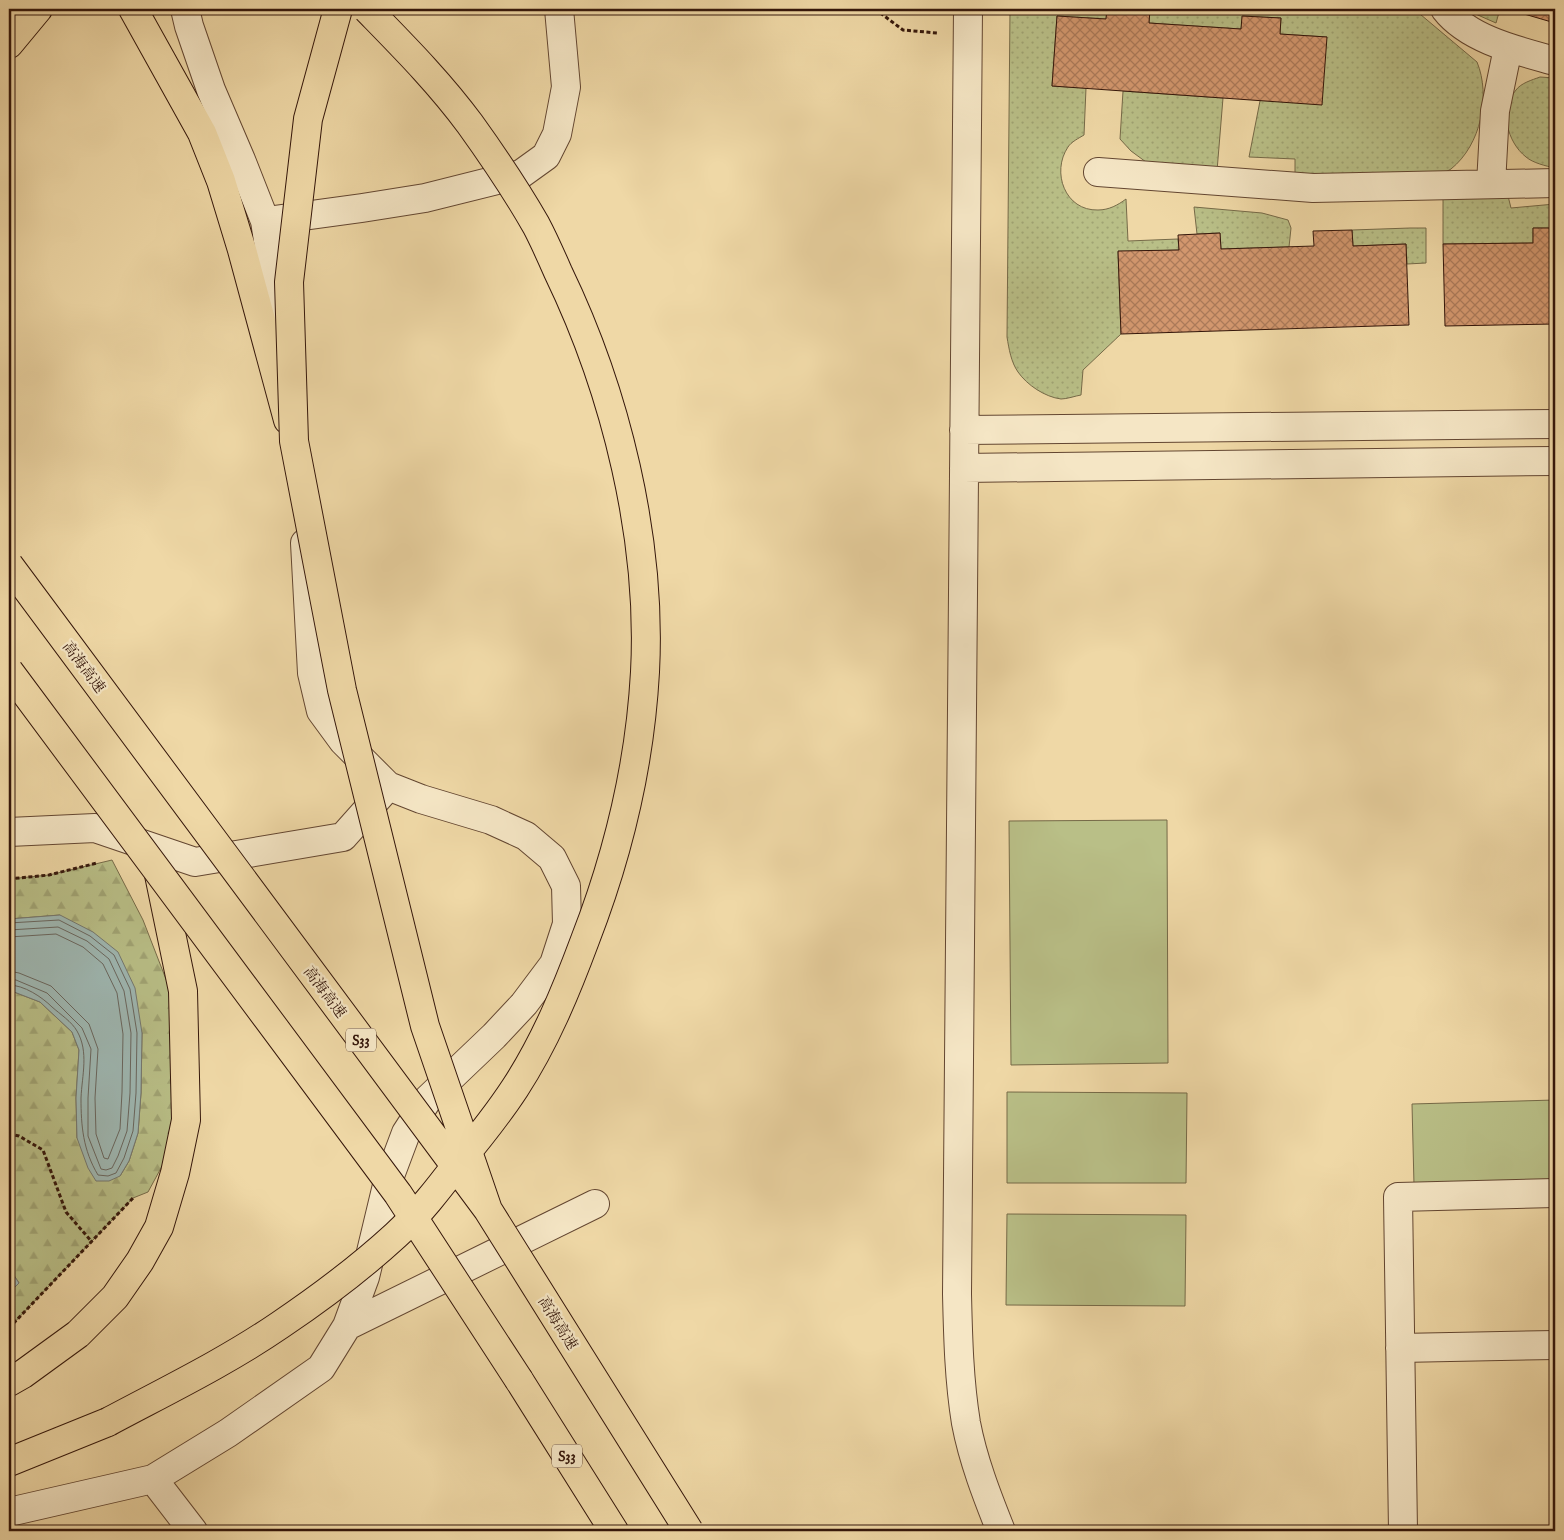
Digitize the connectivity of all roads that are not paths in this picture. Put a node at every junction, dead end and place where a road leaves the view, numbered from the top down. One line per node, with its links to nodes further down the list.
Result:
1 (38, 9): 9 (highway)
2 (133, 9): 18 (highway, bridge)
3 (185, 9): 15 (street)
4 (338, 9): 18 (highway, bridge)
5 (367, 9): 33 (highway, bridge)
6 (559, 9): 15 (street)
7 (1445, 9): 10 (street)
8 (968, 21): 17 (street)
9 (9, 44)
10 (1508, 48): 11 (street); 14 (street)
11 (1555, 61)
12 (1098, 172): 14 (street)
13 (1555, 183): 14 (street)
14 (1491, 184)
15 (264, 221): 23 (street)
16 (1555, 424): 17 (street)
17 (964, 430): 20 (street)
18 (294, 441): 28 (highway, bridge)
19 (1555, 461): 20 (street)
20 (964, 468): 39 (street)
21 (9, 565): 28 (highway, 高海高速 / S33, bridge)
22 (9, 671): 25 (highway, S33, bridge)
23 (388, 786): 24 (street); 29 (street)
24 (9, 832)
25 (158, 870): 32 (highway); 37 (highway, S33, bridge)
26 (1555, 1193): 31 (street)
27 (595, 1204): 29 (street)
28 (488, 1210): 38 (highway, 高海高速 / S33, bridge)
29 (347, 1326): 34 (street)
30 (1555, 1345): 31 (street)
31 (1400, 1348): 40 (street)
32 (9, 1382)
33 (9, 1462)
34 (153, 1479): 35 (street); 36 (street)
35 (9, 1512)
36 (193, 1531)
37 (614, 1531)
38 (689, 1531)
39 (1001, 1531)
40 (1402, 1531)

